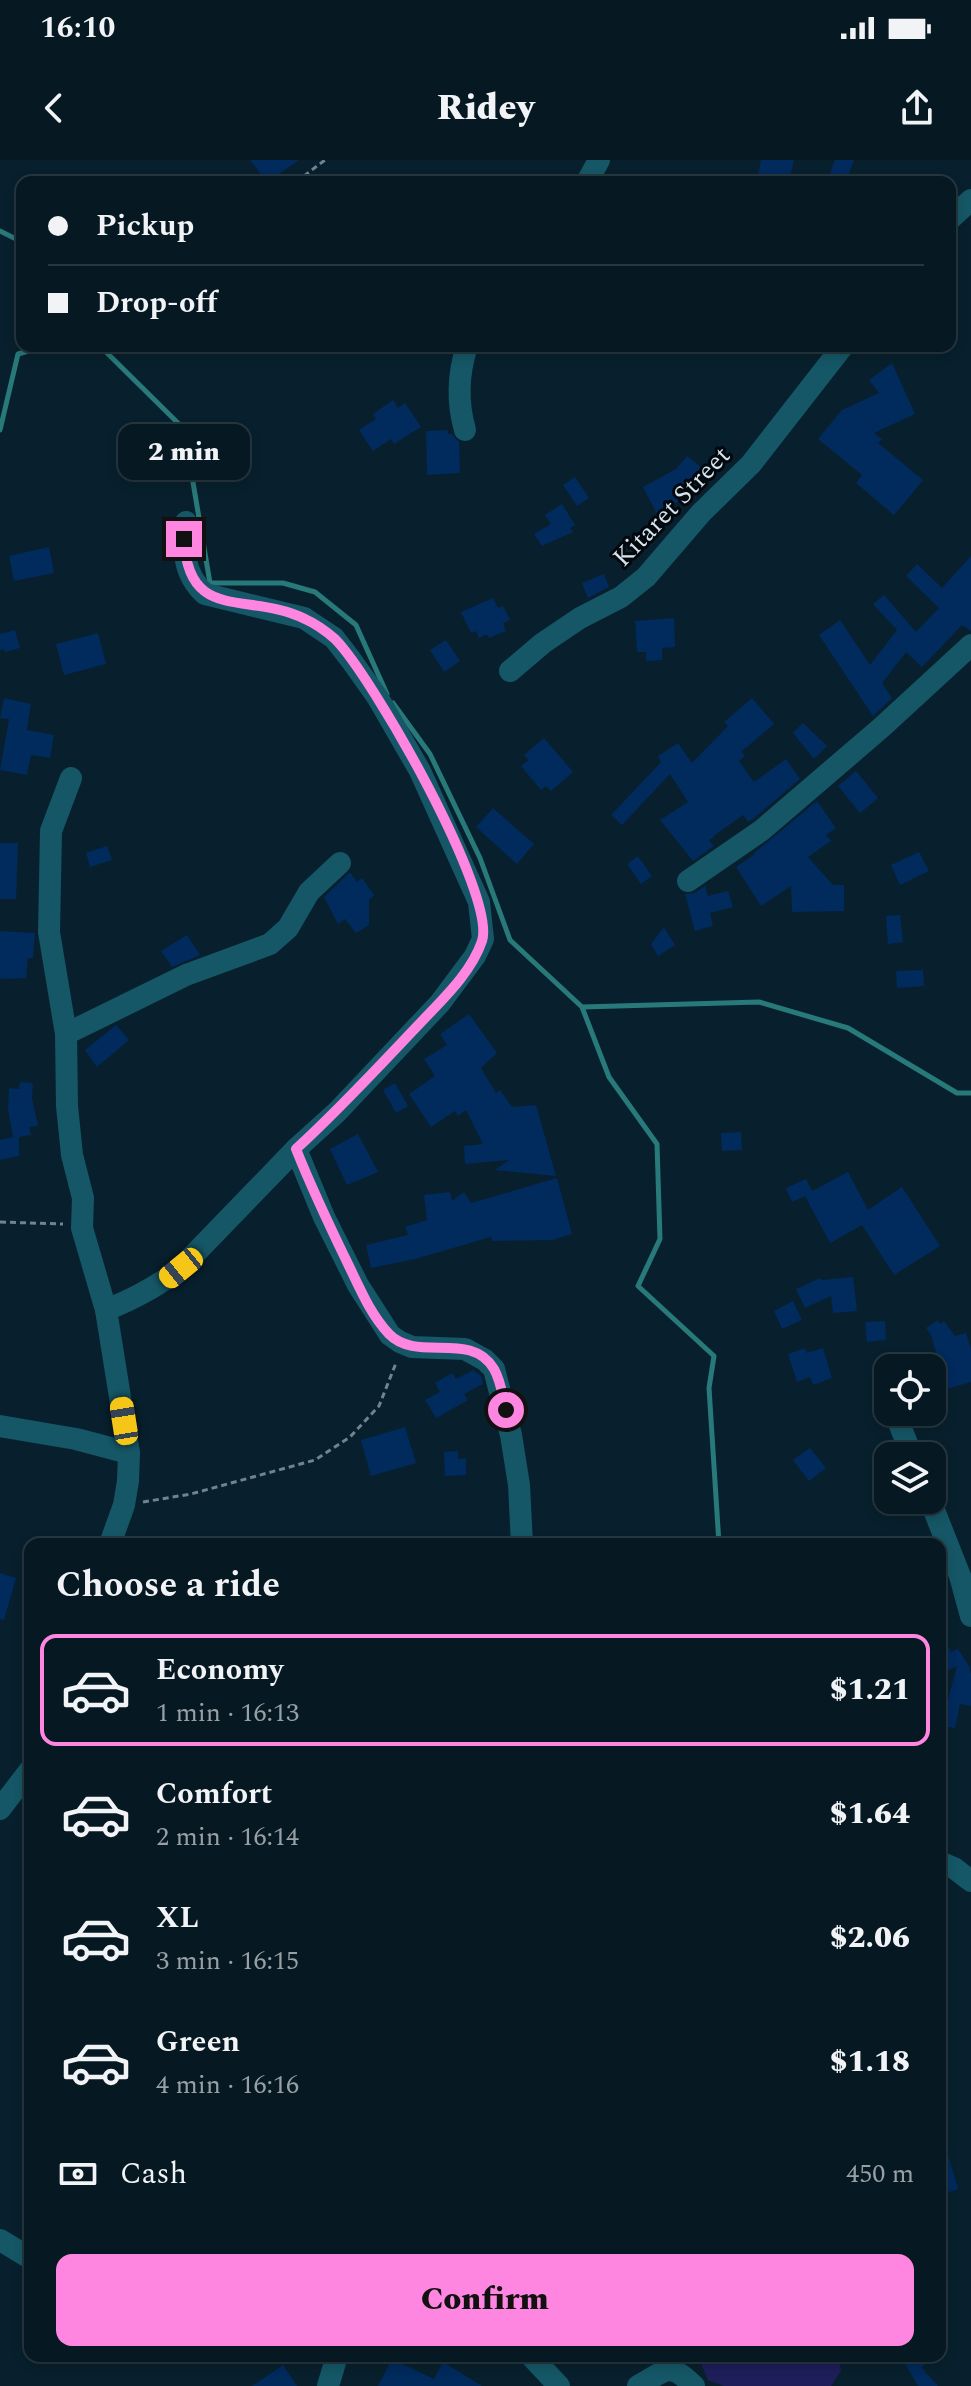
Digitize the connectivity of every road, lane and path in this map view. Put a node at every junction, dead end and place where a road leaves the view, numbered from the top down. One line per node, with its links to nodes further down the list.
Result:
1 (325, 160): 2 (path)
2 (304, 176)
3 (971, 200): 4 (street)
4 (956, 214)
5 (465, 352): 7 (street)
6 (838, 352): 10 (street, Kitaret Street)
7 (465, 430)
8 (186, 522): 15 (street)
9 (971, 645): 13 (street)
10 (510, 671)
11 (71, 778): 14 (street)
12 (340, 863): 14 (street)
13 (688, 881)
14 (66, 1034): 17 (street)
15 (296, 1149): 18 (street); 19 (street)
16 (0, 1222): 17 (path)
17 (82, 1228): 18 (street)
18 (106, 1310): 21 (street)
19 (400, 1342): 22 (path); 25 (street)
20 (0, 1426): 21 (street)
21 (129, 1453): 22 (street)
22 (124, 1505): 24 (street)
23 (937, 1514): 26 (street)
24 (112, 1538)
25 (522, 1538)
26 (966, 1569): 27 (street)
27 (971, 1616)
28 (24, 1778): 29 (street)
29 (0, 1809)
30 (946, 1865): 31 (street)
31 (971, 1881)
32 (0, 2240): 33 (street)
33 (24, 2254)
34 (335, 2362): 36 (street)
35 (537, 2362): 37 (street)
36 (328, 2386)
37 (559, 2386)
38 (638, 2386): 39 (street)
39 (694, 2386)

